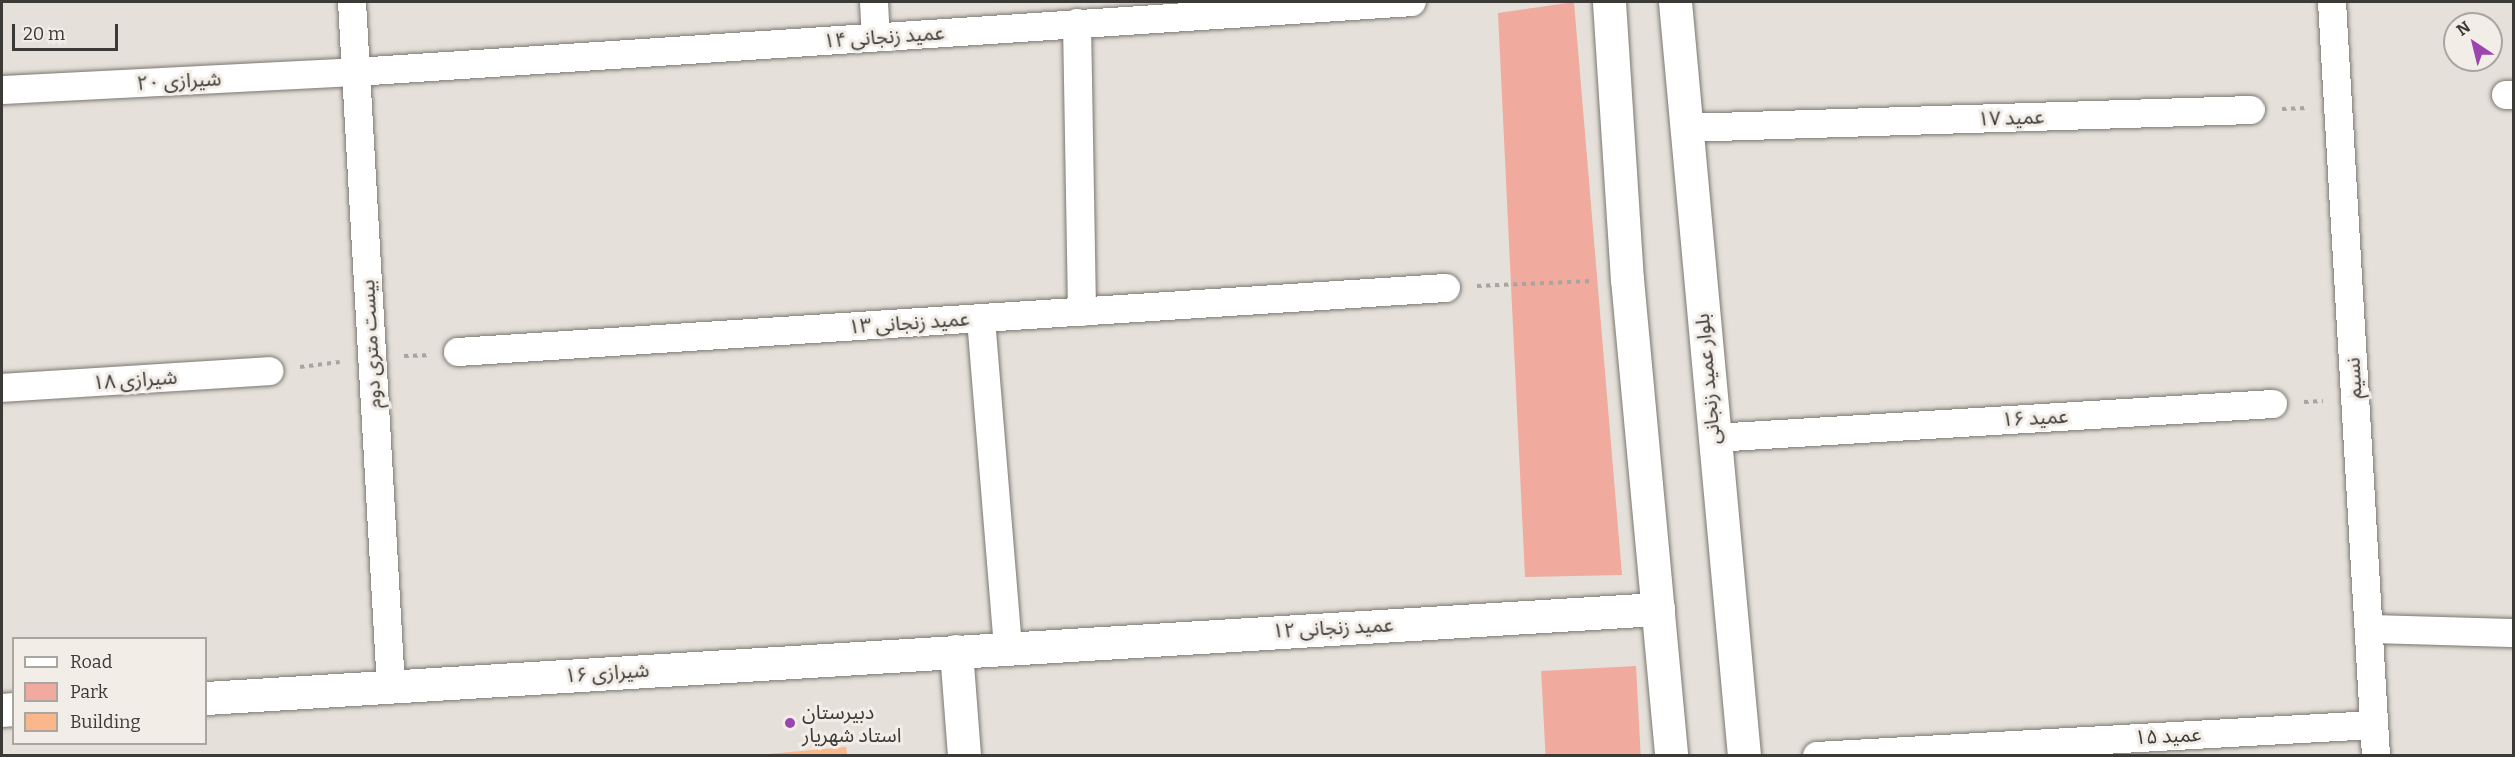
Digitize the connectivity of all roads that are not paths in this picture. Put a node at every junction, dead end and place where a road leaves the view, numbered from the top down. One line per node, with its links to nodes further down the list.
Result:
1 (352, 2): 9 (street, بیست متری دوم)
2 (874, 2): 8 (street)
3 (1412, 2): 7 (street, عمید زنجانی ۱۴)
4 (1609, 2): 21 (street)
5 (1675, 2): 12 (street, بلوار عمید زنجانی)
6 (2332, 2): 22 (street, نسیم)
7 (1077, 23): 8 (street, عمید زنجانی ۱۴); 14 (street)
8 (876, 37): 9 (street, عمید زنجانی ۱۴)
9 (356, 72): 10 (street, شیرازی ۲۰); 26 (street, بیست متری دوم)
10 (2, 90)
11 (2251, 110): 12 (street, عمید ۱۷)
12 (1685, 128): 20 (street, بلوار عمید زنجانی)
13 (1446, 288): 14 (street, عمید زنجانی ۱۳)
14 (1082, 312): 15 (street, عمید زنجانی ۱۳)
15 (981, 319): 16 (street, عمید زنجانی ۱۳); 24 (street)
16 (458, 352)
17 (269, 371): 18 (street, شیرازی ۱۸)
18 (2, 388)
19 (2273, 404): 20 (street, عمید ۱۶)
20 (1714, 438): 31 (street, بلوار عمید زنجانی)
21 (1658, 609): 24 (street, عمید زنجانی ۱۲); 30 (street)
22 (2369, 629): 23 (street); 28 (street, نسیم)
23 (2514, 633)
24 (1008, 648): 25 (street, شیرازی ۱۶)
25 (956, 651): 26 (street, شیرازی ۱۶); 29 (street)
26 (391, 686): 27 (street, شیرازی ۱۶)
27 (207, 698)
28 (2374, 725): 32 (street, عمید ۱۵); 33 (street, نسیم)
29 (964, 756)
30 (1671, 756)
31 (1744, 756)
32 (1817, 756)
33 (2376, 756)

